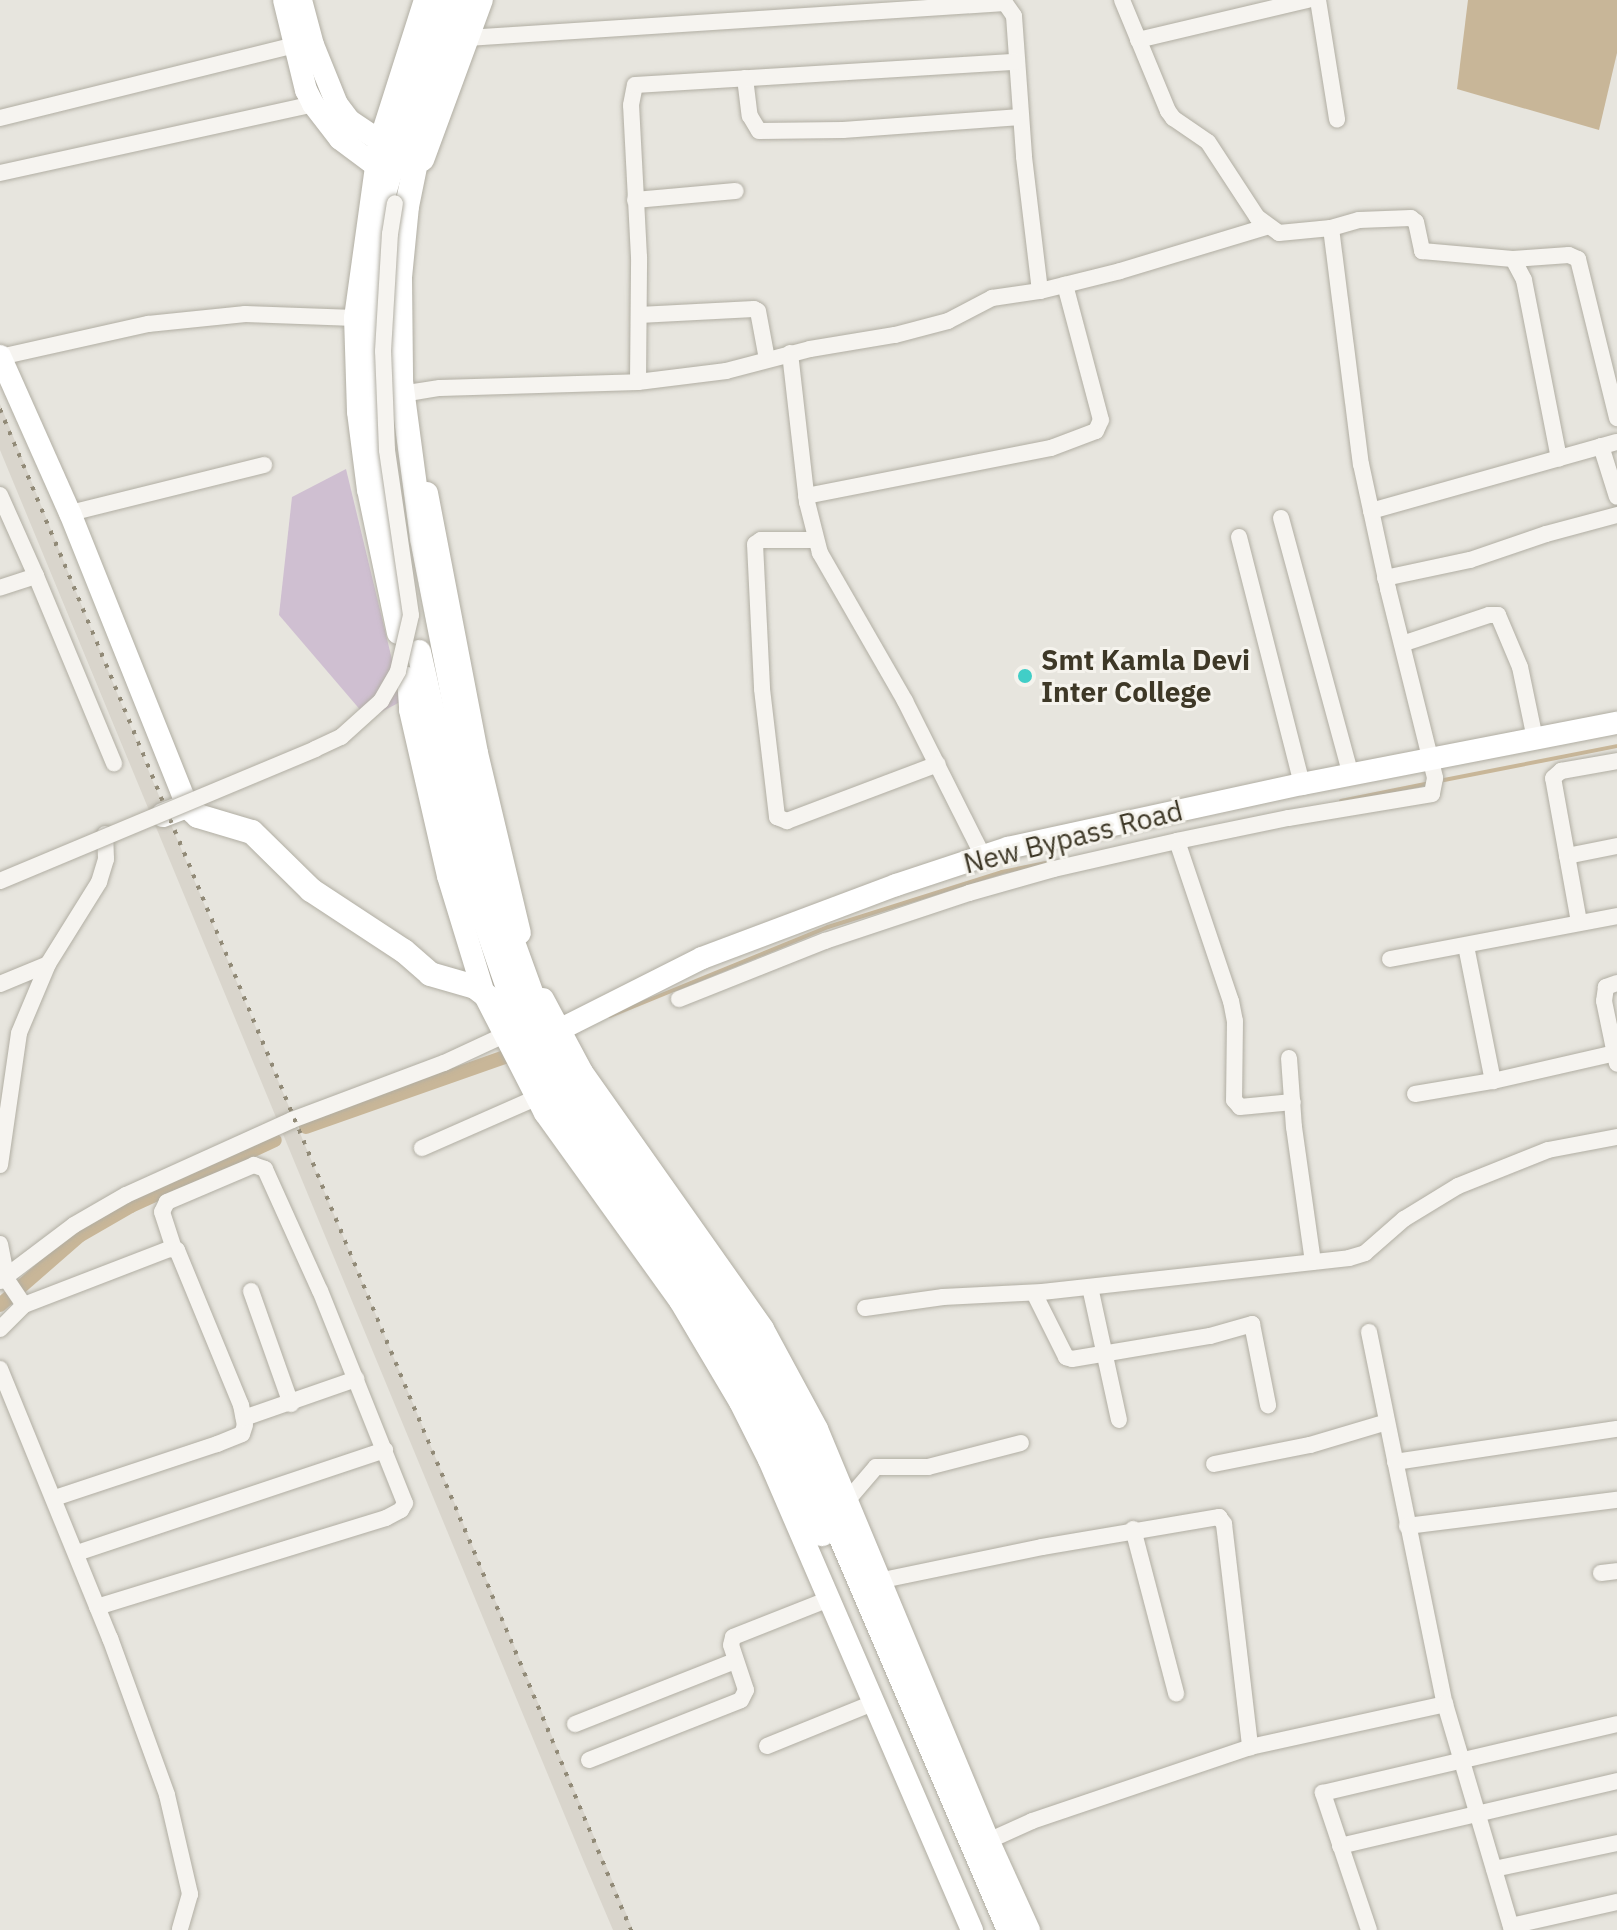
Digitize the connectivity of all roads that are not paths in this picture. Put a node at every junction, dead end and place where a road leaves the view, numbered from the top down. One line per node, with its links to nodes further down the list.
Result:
1 (284, 0): 12 (main road)
2 (301, 0): 14 (main road)
3 (425, 0): 20 (main road)
4 (442, 0): 20 (main road)
5 (463, 0): 20 (main road)
6 (482, 0): 10 (main road)
7 (1122, 0): 11 (street)
8 (1307, 0): 11 (street)
9 (1318, 0): 19 (street)
10 (467, 38): 13 (street); 20 (main road)
11 (1138, 40): 24 (street)
12 (295, 45): 14 (main road); 18 (street)
13 (1016, 62): 15 (street); 17 (street)
14 (310, 65): 16 (main road); 20 (main road)
15 (745, 78): 17 (street); 23 (street)
16 (313, 104): 20 (main road); 21 (street)
17 (1021, 117): 29 (street)
18 (0, 118)
19 (1337, 119)
20 (396, 164): 27 (main road); 31 (main road); 50 (main road); 73 (street, bridge)
21 (0, 173)
22 (736, 191): 23 (street)
23 (635, 200): 30 (street)
24 (1266, 227): 25 (street); 28 (street)
25 (1331, 228): 26 (street); 44 (street)
26 (1513, 259): 37 (street); 39 (street)
27 (400, 278): 36 (main road); 84 (main road)
28 (1065, 285): 29 (street); 42 (street)
29 (1040, 291): 32 (street)
30 (639, 315): 34 (street); 35 (street)
31 (355, 318): 33 (street); 54 (main road)
32 (790, 353): 34 (street); 42 (street)
33 (0, 357): 45 (main road)
34 (767, 359): 35 (street)
35 (638, 382): 36 (street)
36 (414, 392): 84 (main road)
37 (1617, 418)
38 (1609, 444): 39 (street); 43 (street)
39 (1559, 459): 44 (street)
40 (264, 465): 45 (street)
41 (0, 495): 51 (street)
42 (806, 496): 49 (street)
43 (1617, 497)
44 (1371, 511): 52 (street)
45 (70, 513): 66 (main road)
46 (1617, 515): 52 (street)
47 (1281, 518): 64 (street)
48 (1239, 537): 65 (street)
49 (815, 540): 62 (street); 62 (street)
50 (394, 563)
51 (36, 576): 53 (street); 61 (street)
52 (1385, 578): 55 (street)
53 (0, 588)
54 (398, 633)
55 (1402, 644): 59 (street); 63 (street)
56 (419, 652): 84 (main road)
57 (408, 678): 82 (main road)
58 (1617, 723): 59 (main road, New Bypass Road)
59 (1535, 739): 63 (main road, New Bypass Road)
60 (1617, 761): 71 (street)
61 (114, 763)
62 (938, 764): 70 (street)
63 (1433, 775): 64 (main road, New Bypass Road); 68 (street)
64 (1351, 776): 65 (main road, New Bypass Road)
65 (1302, 784): 70 (main road, New Bypass Road)
66 (187, 806): 67 (main road); 82 (main road)
67 (105, 834): 72 (main road); 79 (street)
68 (1177, 841): 77 (street); 90 (street)
69 (1617, 846): 71 (street)
70 (983, 856): 77 (main road, New Bypass Road)
71 (1567, 856): 75 (street)
72 (0, 873)
73 (0, 881)
74 (1617, 916): 75 (street)
75 (1579, 922): 76 (street)
76 (1466, 946): 78 (street); 87 (street)
77 (768, 951): 83 (street); 84 (main road, New Bypass Road)
78 (1390, 959)
79 (48, 964): 81 (street); 93 (street)
80 (1617, 983): 86 (street)
81 (0, 984)
82 (484, 994): 84 (main road)
83 (679, 999)
84 (527, 1035): 89 (main road); 97 (street); 120 (main road); 147 (main road); 148 (main road)
85 (1289, 1058): 90 (street)
86 (1616, 1058): 87 (street)
87 (1493, 1081): 88 (street)
88 (1415, 1094)
89 (536, 1098): 92 (street); 125 (main road)
90 (1293, 1102): 96 (street)
91 (1617, 1137): 96 (street)
92 (422, 1148)
93 (0, 1165)
94 (0, 1244): 97 (street)
95 (174, 1249): 101 (street); 107 (street); 110 (street)
96 (1313, 1262): 98 (street)
97 (4, 1279): 101 (street)
98 (1090, 1287): 100 (street); 105 (street)
99 (251, 1291): 108 (street)
100 (1034, 1293): 102 (street); 105 (street)
101 (22, 1303): 103 (street)
102 (865, 1308)
103 (0, 1329)
104 (1369, 1332): 112 (street)
105 (1105, 1354): 109 (street); 111 (street)
106 (0, 1369): 118 (street)
107 (356, 1379): 108 (street); 115 (street)
108 (291, 1404): 110 (street)
109 (1268, 1405)
110 (244, 1418): 118 (street)
111 (1119, 1420)
112 (1387, 1422): 116 (street); 117 (street)
113 (1617, 1429): 116 (street)
114 (1021, 1443): 120 (street)
115 (385, 1450): 123 (street); 126 (street)
116 (1395, 1462): 121 (street)
117 (1214, 1464)
118 (55, 1498): 123 (street)
119 (1617, 1500): 121 (street)
120 (846, 1502): 124 (main road)
121 (1407, 1526): 130 (street)
122 (1133, 1529): 124 (street); 128 (street); 134 (street)
123 (77, 1553): 126 (street)
124 (878, 1581): 139 (main road)
125 (829, 1599): 127 (street); 129 (main road)
126 (97, 1607): 145 (street)
127 (735, 1661): 131 (street); 135 (street)
128 (1176, 1693)
129 (873, 1703): 133 (street); 146 (main road)
130 (1445, 1704): 134 (street); 136 (street)
131 (575, 1724)
132 (1617, 1724): 136 (street)
133 (767, 1746)
134 (1250, 1747): 139 (street)
135 (589, 1760)
136 (1462, 1760): 138 (street); 141 (street)
137 (1617, 1781): 138 (street)
138 (1478, 1814): 141 (street); 142 (street)
139 (988, 1841): 149 (main road)
140 (1617, 1843): 142 (street)
141 (1340, 1846): 150 (street)
142 (1494, 1869): 144 (street)
143 (1617, 1902): 144 (street)
144 (1512, 1928)
145 (180, 1930)
146 (972, 1930)
147 (992, 1930)
148 (1009, 1930)
149 (1029, 1930)
150 (1369, 1930)

